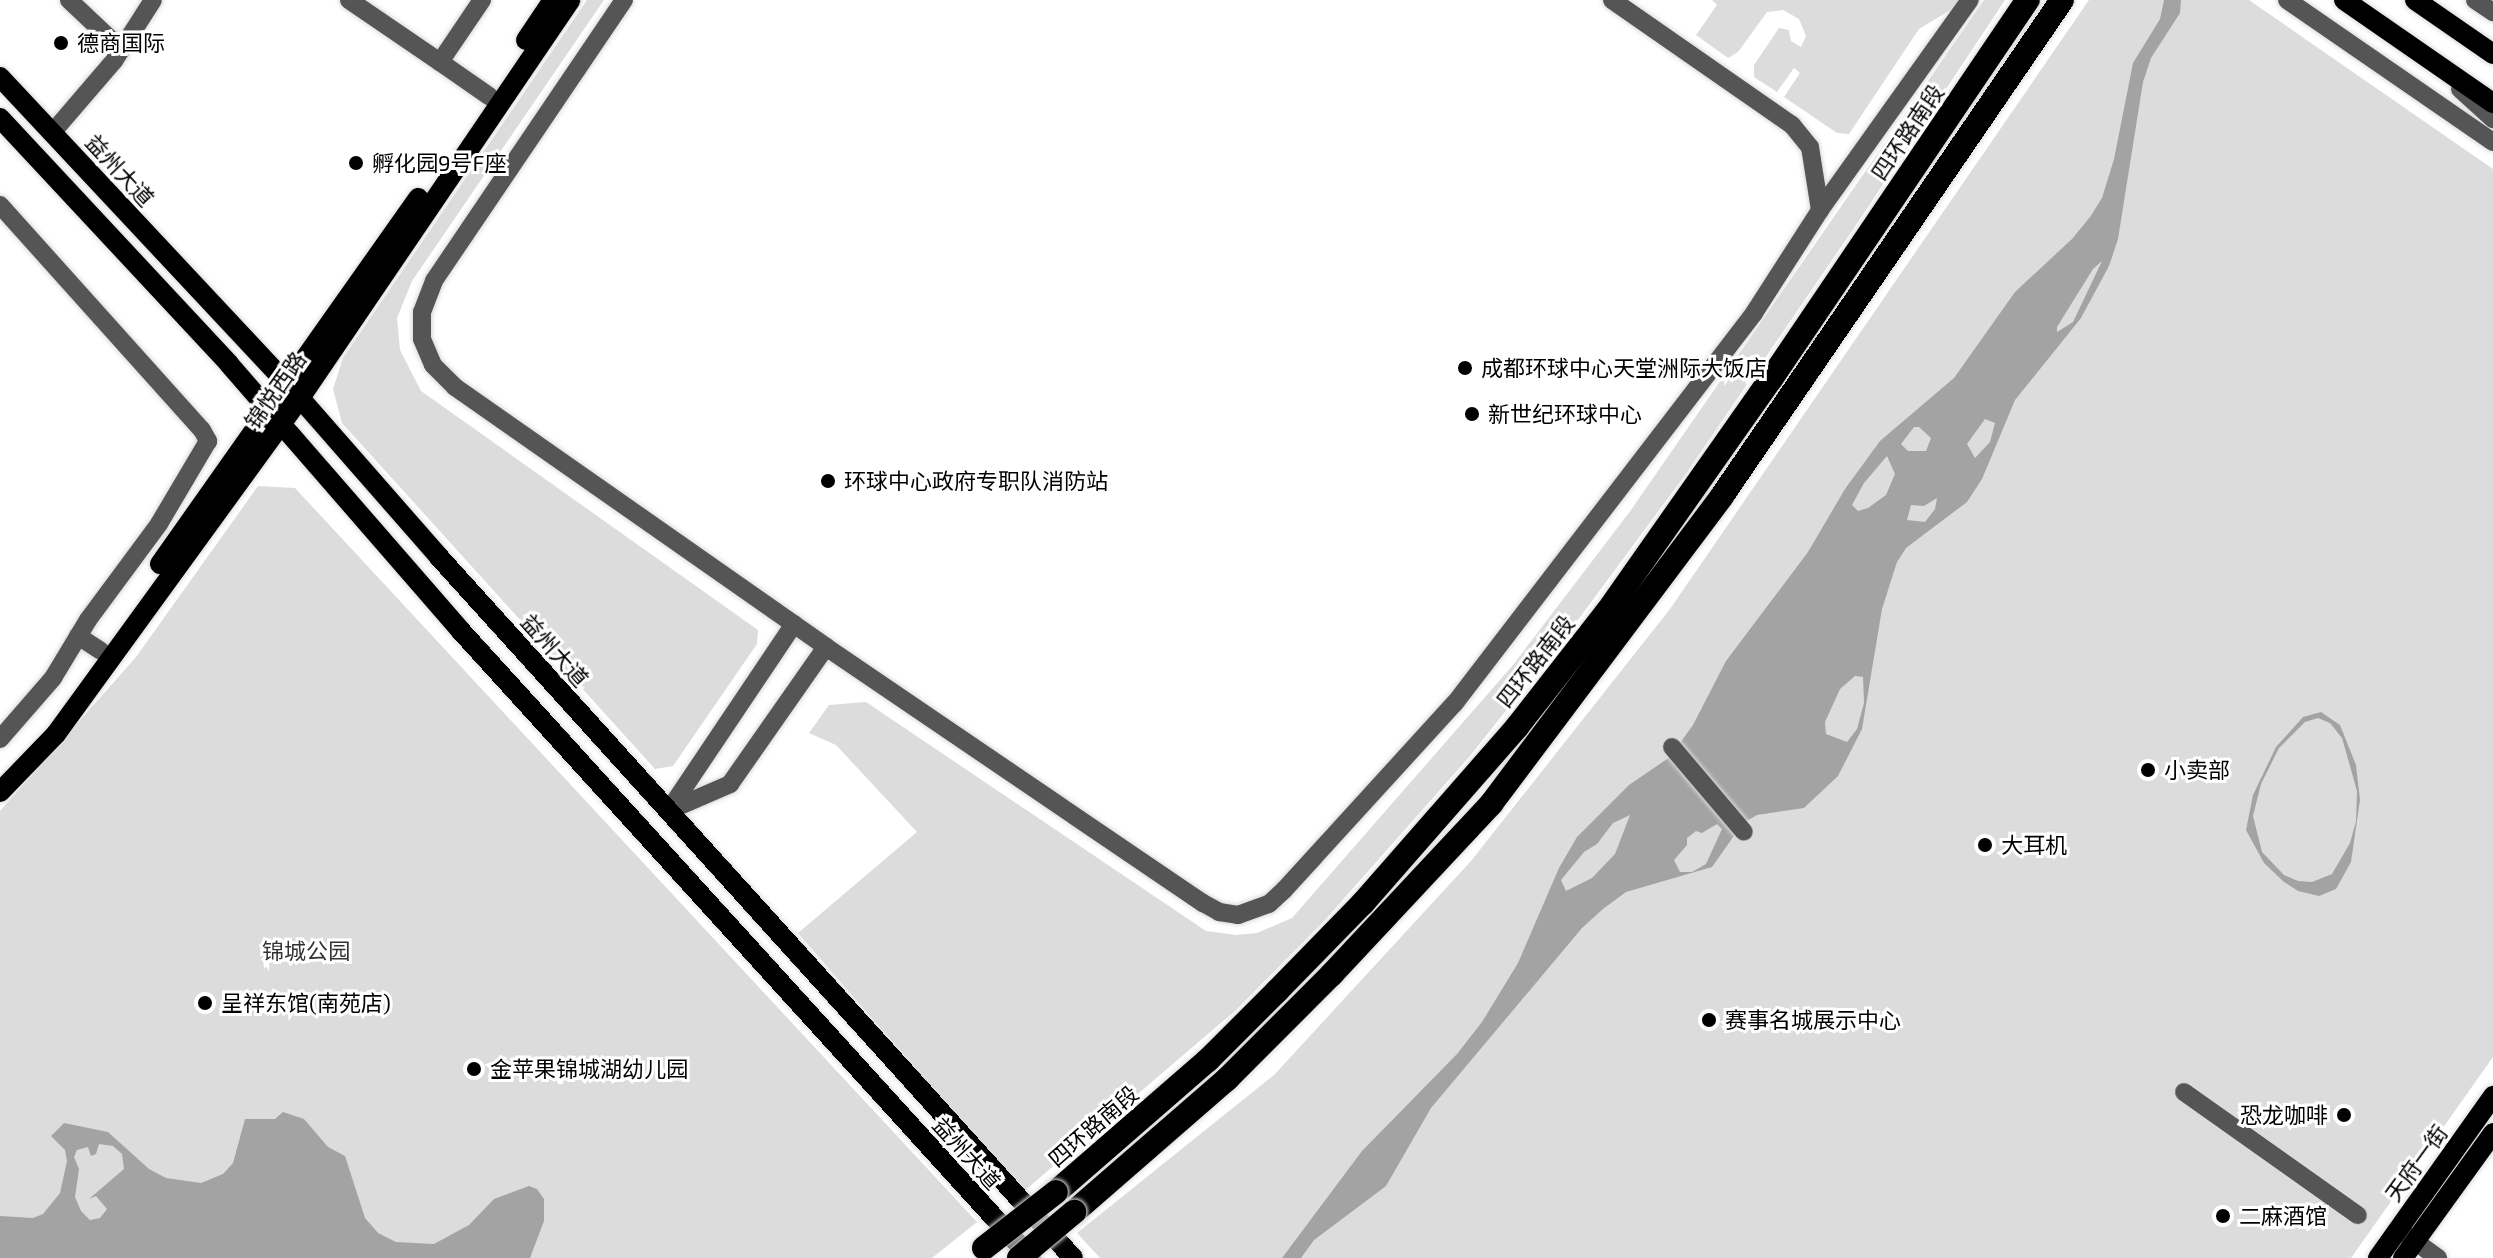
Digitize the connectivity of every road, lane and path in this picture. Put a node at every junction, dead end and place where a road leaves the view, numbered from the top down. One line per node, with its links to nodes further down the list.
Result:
1 (69, 0): 19 (street)
2 (153, 0): 19 (street)
3 (349, 0): 22 (street)
4 (482, 0): 22 (street)
5 (553, 0): 24 (main road, 锦悦西路)
6 (570, 0): 33 (main road, 锦悦西路)
7 (624, 0): 35 (street)
8 (1612, 0): 31 (street)
9 (1970, 0): 31 (street)
10 (2028, 0): 50 (highway, 四环路南段, bridge)
11 (2062, 0): 51 (highway, bridge)
12 (2287, 0): 29 (street)
13 (2344, 0): 20 (main road)
14 (2415, 0): 17 (main road)
15 (2475, 0): 16 (street)
16 (2493, 12)
17 (2446, 21): 18 (street); 21 (main road)
18 (2493, 44)
19 (121, 49): 28 (street)
20 (2423, 54): 25 (main road); 27 (street)
21 (2493, 54)
22 (440, 62): 24 (street)
23 (0, 77): 28 (main road, 益州大道)
24 (489, 96): 32 (main road, 锦悦西路)
25 (2493, 103)
26 (0, 118): 34 (main road, 益州大道)
27 (2493, 119)
28 (52, 133): 32 (main road, 益州大道)
29 (2493, 142)
30 (0, 205): 36 (street)
31 (1820, 210): 37 (street)
32 (285, 383): 33 (main road, 益州大道); 34 (main road, 锦悦西路)
33 (300, 398): 34 (main road, 锦悦西路); 43 (main road, 益州大道)
34 (273, 418): 38 (main road, 锦悦西路); 42 (main road, 锦悦西路); 52 (main road, 益州大道)
35 (794, 624): 37 (street); 43 (street)
36 (78, 636): 38 (street); 39 (street)
37 (826, 647): 43 (street)
38 (101, 651): 41 (main road, 锦悦西路)
39 (0, 739)
40 (1672, 747): 44 (street)
41 (0, 775)
42 (0, 792)
43 (668, 811): 53 (main road, 益州大道)
44 (1744, 832)
45 (2184, 1092): 48 (street)
46 (2493, 1096): 49 (main road, 天府一街)
47 (2493, 1133): 49 (main road, 天府一街)
48 (2358, 1215)
49 (2396, 1249): 54 (street)
50 (978, 1253)
51 (1019, 1258)
52 (1031, 1258)
53 (1073, 1258)
54 (2438, 1258)

